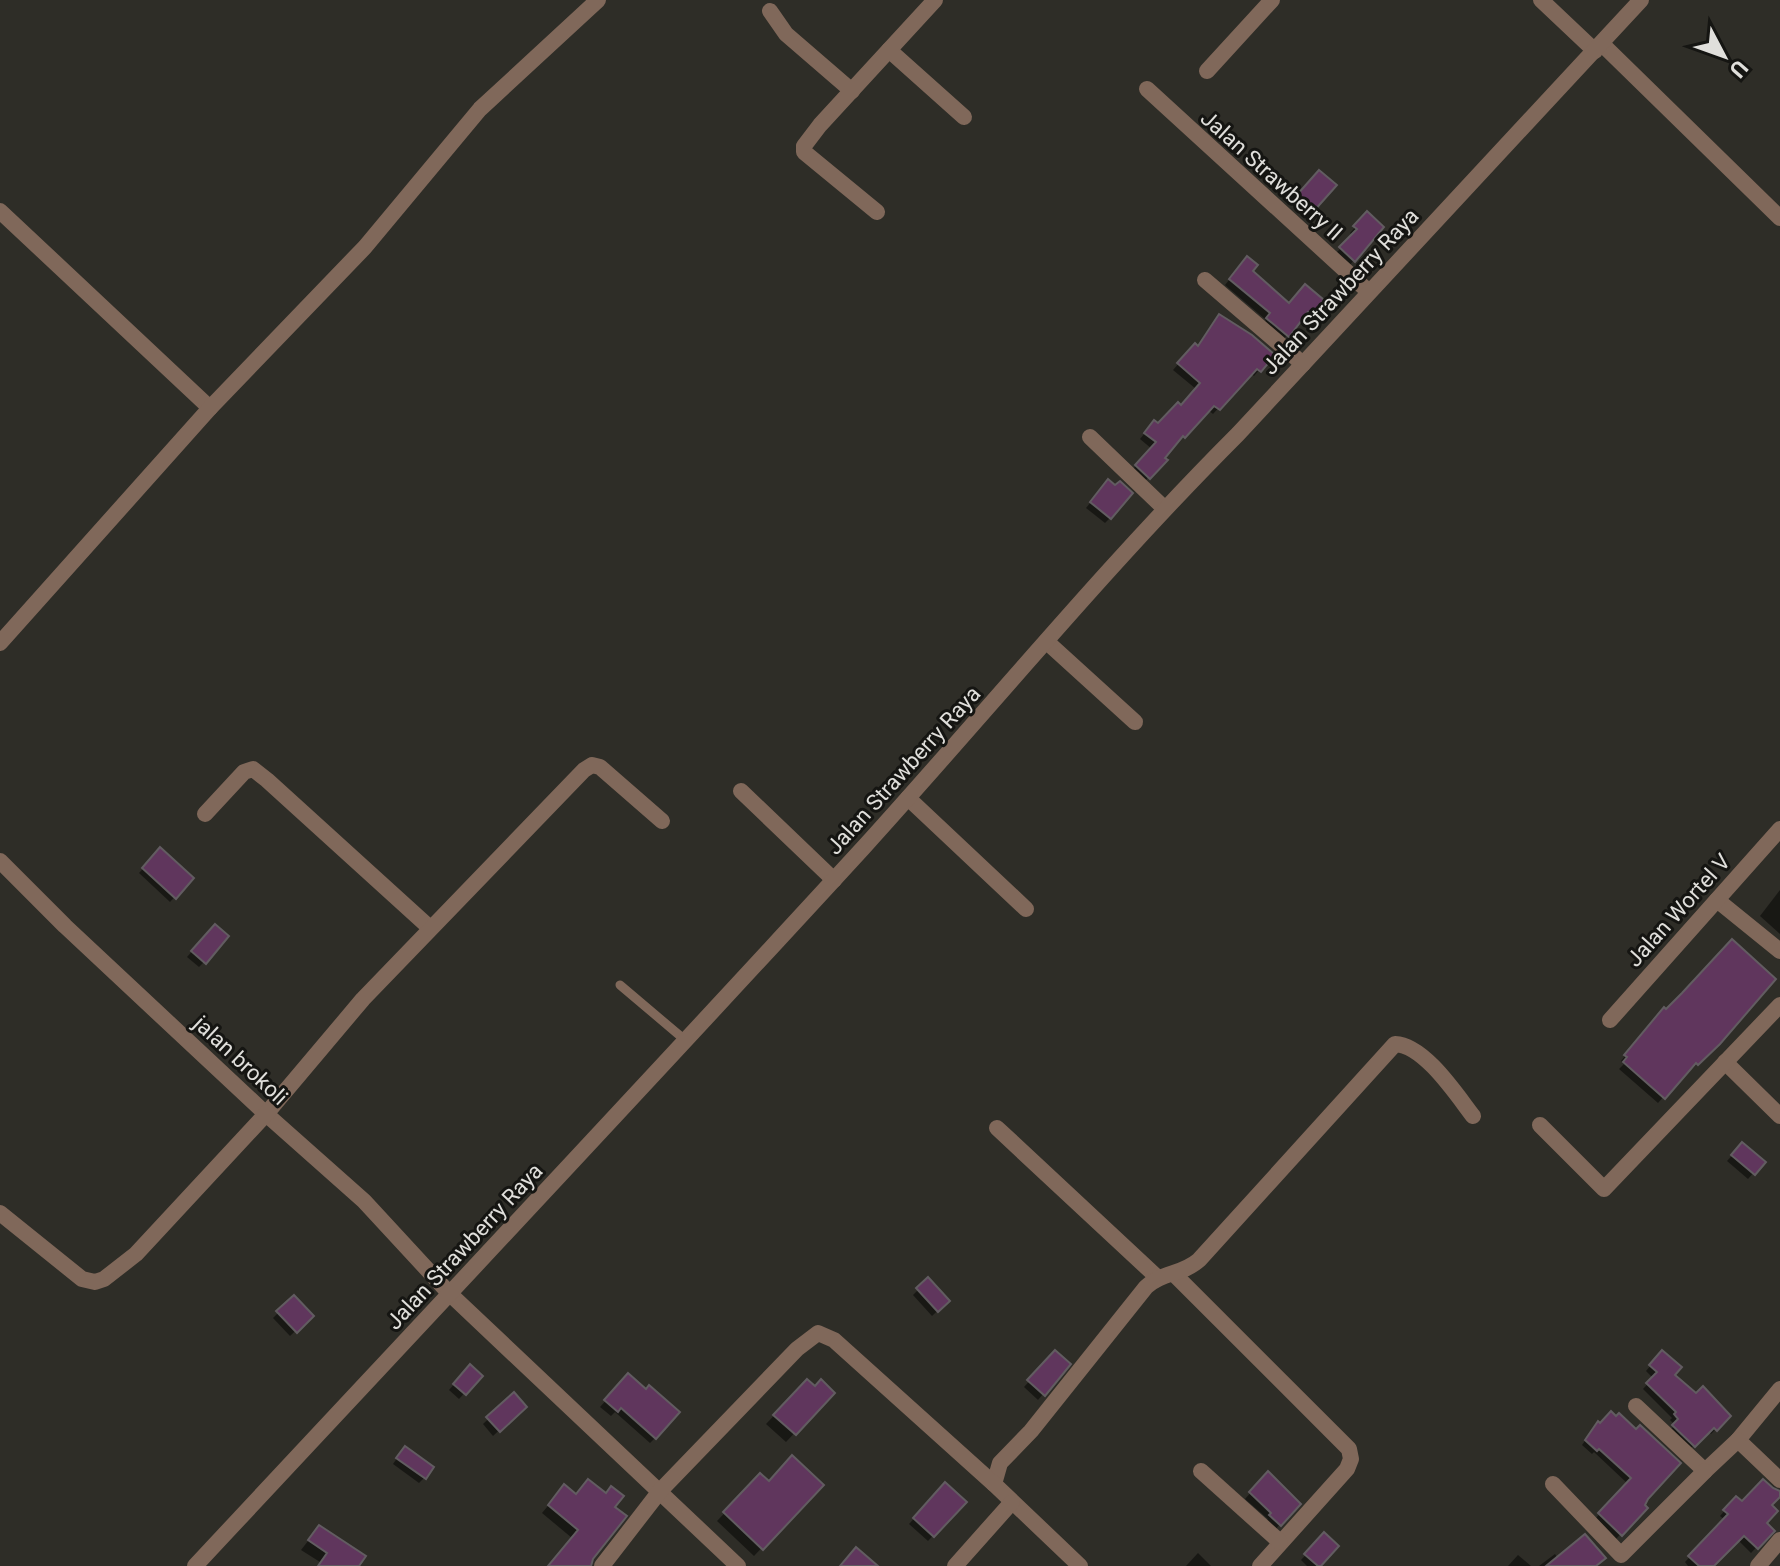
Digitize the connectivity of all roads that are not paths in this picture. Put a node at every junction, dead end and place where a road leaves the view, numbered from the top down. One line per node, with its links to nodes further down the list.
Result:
1 (598, 0): 19 (street)
2 (935, 0): 8 (street)
3 (1272, 0): 9 (street)
4 (1541, 0): 7 (street)
5 (1641, 0): 7 (street, Jalan Strawberry Raya)
6 (770, 11): 11 (street)
7 (1599, 47): 15 (street); 17 (street, Jalan Strawberry Raya)
8 (889, 50): 11 (street); 12 (street)
9 (1207, 71)
10 (1147, 89): 17 (street, Jalan Strawberry II)
11 (852, 91): 14 (street)
12 (964, 117)
13 (0, 211): 19 (street)
14 (877, 212)
15 (1780, 218)
16 (1205, 280): 18 (street)
17 (1369, 292): 18 (street, Jalan Strawberry Raya)
18 (1303, 364): 21 (street, Jalan Strawberry Raya)
19 (210, 408): 23 (street)
20 (1090, 437): 21 (street)
21 (1164, 508): 22 (street, Jalan Strawberry Raya)
22 (1047, 642): 24 (street); 26 (street, Jalan Strawberry Raya)
23 (0, 643)
24 (1135, 722)
25 (741, 791): 31 (street)
26 (908, 798): 31 (street, Jalan Strawberry Raya); 33 (street)
27 (205, 814): 34 (street)
28 (662, 821): 34 (street)
29 (1780, 829): 32 (street, Jalan Wortel V)
30 (0, 861): 41 (street, jalan brokoli)
31 (834, 880): 39 (street, Jalan Strawberry Raya)
32 (1717, 900): 35 (street); 38 (street, Jalan Wortel V)
33 (1026, 909)
34 (430, 928): 41 (street)
35 (1780, 951)
36 (620, 985): 39 (lane)
37 (1780, 1005): 40 (street)
38 (1610, 1020)
39 (685, 1040): 49 (street, Jalan Strawberry Raya)
40 (1725, 1062): 43 (street); 44 (street)
41 (266, 1114): 46 (street); 49 (street, jalan brokoli)
42 (1473, 1116): 47 (street)
43 (1780, 1116)
44 (1540, 1125)
45 (997, 1128): 48 (street)
46 (0, 1213)
47 (1174, 1274): 48 (street); 61 (street)
48 (1157, 1277): 56 (street)
49 (449, 1293): 58 (street, jalan brokoli); 63 (street, Jalan Strawberry Raya)
50 (1780, 1389): 52 (street)
51 (1636, 1406): 54 (street)
52 (1738, 1440): 54 (street); 55 (street)
53 (1201, 1471): 61 (street)
54 (1705, 1471): 62 (street)
55 (1780, 1480)
56 (994, 1484): 58 (street); 59 (street)
57 (1553, 1484): 62 (street)
58 (660, 1491): 64 (street); 65 (street, jalan brokoli)
59 (1012, 1502): 66 (street); 67 (street)
60 (1780, 1540): 69 (street)
61 (1280, 1542): 68 (street)
62 (1616, 1560)
63 (195, 1566)
64 (602, 1566)
65 (738, 1566)
66 (955, 1566)
67 (1080, 1566)
68 (1260, 1566)
69 (1758, 1566)

